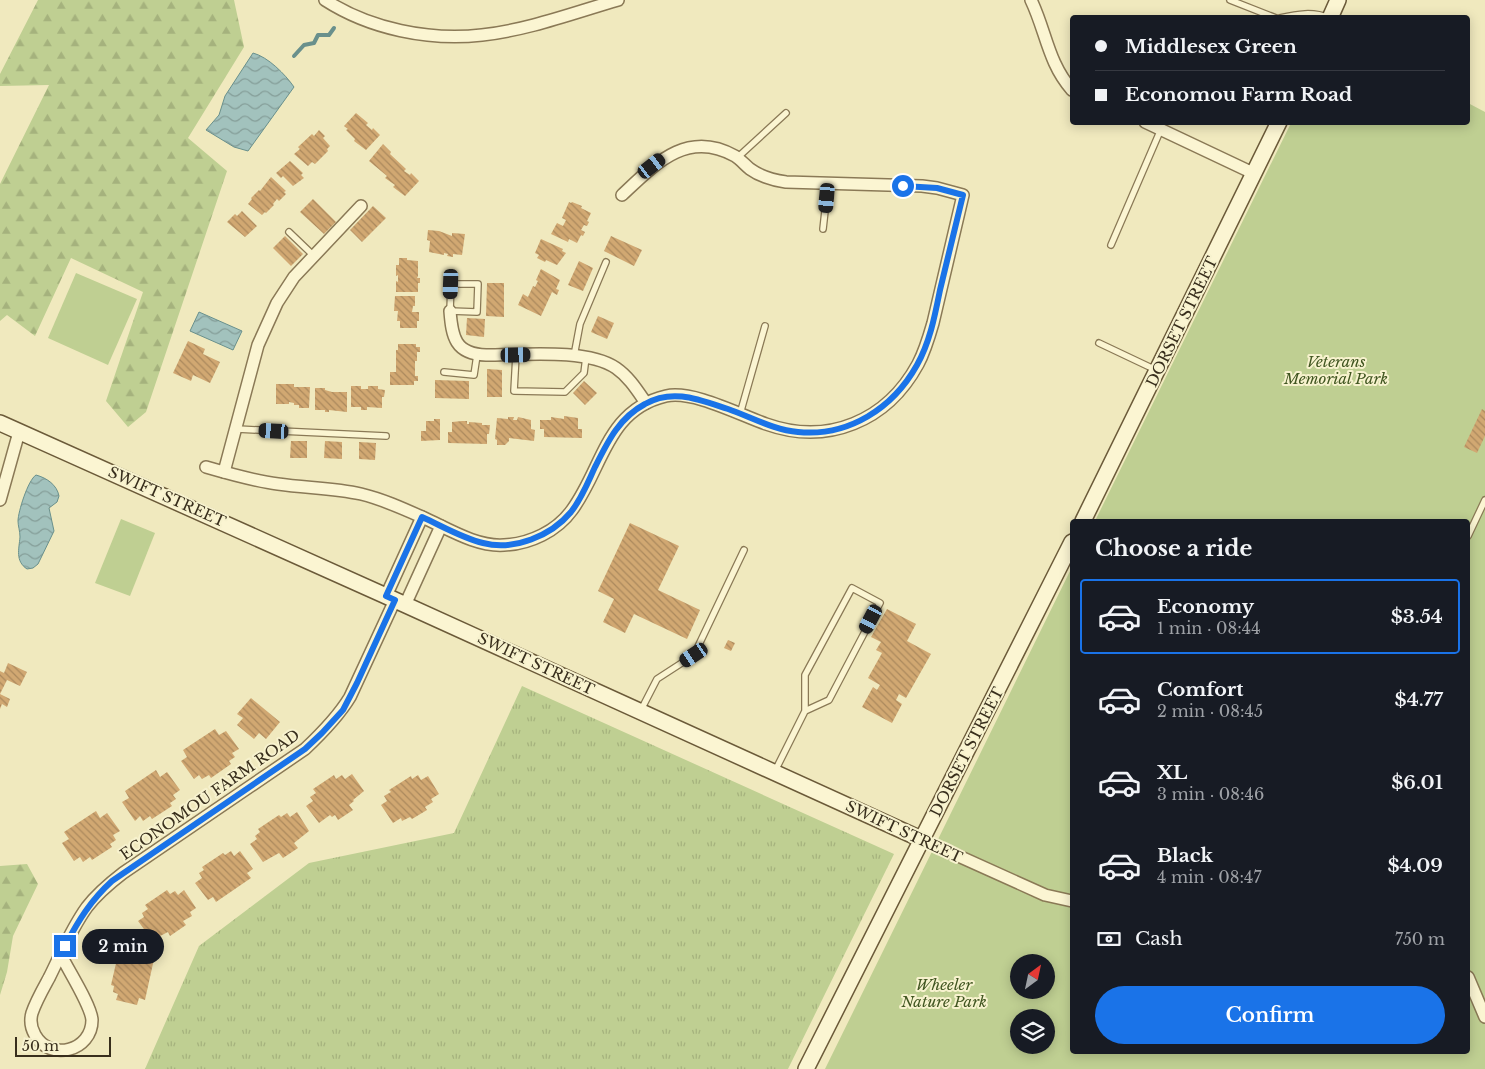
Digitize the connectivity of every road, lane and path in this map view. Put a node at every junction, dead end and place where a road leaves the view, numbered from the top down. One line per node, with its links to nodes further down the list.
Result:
1 (325, 0): 2 (street)
2 (618, 0)
3 (1031, 0): 10 (street)
4 (1230, 0): 6 (lane)
5 (1338, 0): 9 (street)
6 (1268, 15)
7 (1293, 15): 8 (lane)
8 (1321, 15)
9 (1330, 15)
10 (1070, 87)
11 (786, 113): 15 (lane)
12 (1151, 125): 14 (street)
13 (1278, 125): 16 (street, DORSET STREET)
14 (1161, 129): 16 (street); 22 (lane)
15 (738, 158): 17 (street); 18 (street)
16 (1254, 174): 31 (street, DORSET STREET)
17 (828, 184): 20 (lane); 34 (street)
18 (622, 196)
19 (361, 206): 23 (street)
20 (823, 229)
21 (289, 232): 23 (lane)
22 (1111, 245)
23 (314, 256): 36 (street)
24 (606, 262): 30 (lane)
25 (450, 311): 25 (lane); 28 (street)
26 (765, 326): 34 (lane)
27 (1100, 343): 31 (lane)
28 (477, 355): 29 (street); 32 (lane)
29 (516, 355): 30 (street); 30 (lane)
30 (580, 356): 33 (street)
31 (1158, 371): 44 (street, DORSET STREET)
32 (444, 372)
33 (646, 403): 34 (street); 45 (street)
34 (740, 414)
35 (0, 423): 37 (street, SWIFT STREET)
36 (237, 429): 38 (lane); 40 (street)
37 (19, 432): 41 (street); 49 (street, SWIFT STREET)
38 (386, 436)
39 (206, 467): 40 (street)
40 (224, 472): 43 (street)
41 (0, 500)
42 (1485, 500): 46 (lane)
43 (422, 517): 45 (street); 49 (street)
44 (1084, 519)
45 (441, 526): 49 (street)
46 (1470, 532)
47 (1070, 546): 53 (street, DORSET STREET)
48 (744, 550): 51 (lane)
49 (396, 600): 51 (street, SWIFT STREET); 55 (street, ECONOMOU FARM ROAD)
50 (805, 711): 50 (lane); 52 (lane)
51 (640, 712): 52 (street, SWIFT STREET)
52 (774, 773): 53 (street, SWIFT STREET)
53 (923, 840): 54 (street, SWIFT STREET); 58 (street, DORSET STREET)
54 (1070, 901)
55 (60, 955): 55 (street, ECONOMOU FARM ROAD)
56 (1470, 982): 57 (street)
57 (1485, 1017)
58 (806, 1069)

